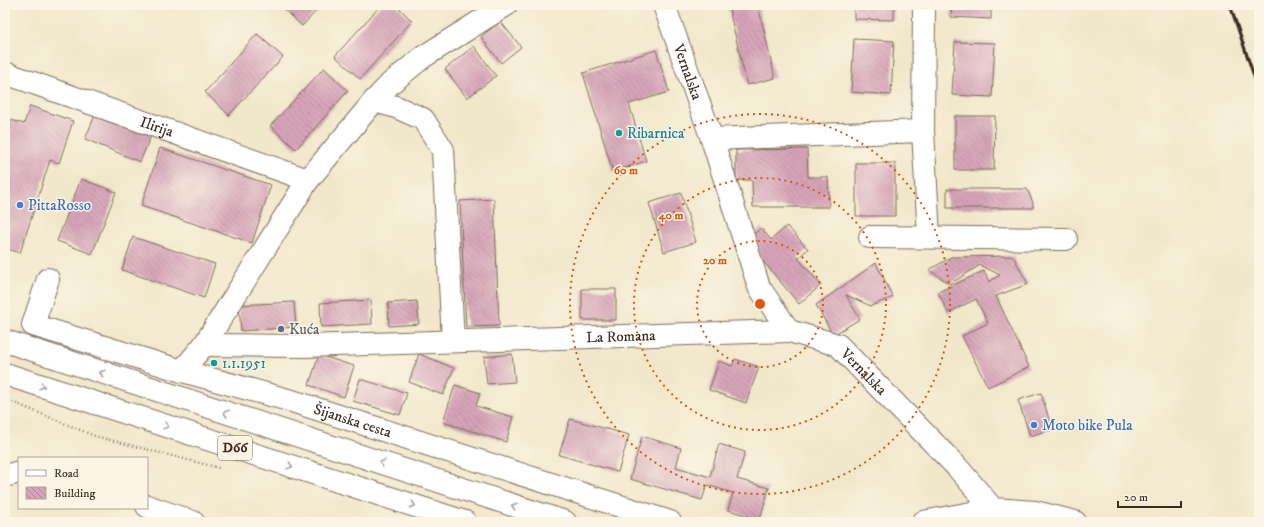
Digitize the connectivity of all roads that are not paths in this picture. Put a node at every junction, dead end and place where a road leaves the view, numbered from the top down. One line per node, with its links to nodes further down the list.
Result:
1 (506, 5): 5 (street)
2 (664, 5): 7 (street, Vernalska)
3 (924, 5): 6 (street)
4 (5, 73): 8 (street, Ilirija)
5 (374, 101): 8 (street); 15 (street)
6 (923, 130): 7 (street); 10 (street)
7 (712, 139): 13 (street, Vernalska)
8 (308, 180): 16 (street)
9 (870, 237): 10 (street)
10 (929, 237): 11 (street)
11 (1066, 239)
12 (48, 280): 17 (street, Šijanska cesta)
13 (789, 331): 15 (street, La Romana); 22 (street, Vernalska)
14 (5, 342): 25 (street, D66, one-way to 14)
15 (453, 342): 16 (street, La Romana)
16 (204, 344): 17 (street)
17 (182, 371): 26 (street, Šijanska cesta)
18 (5, 374): 24 (street, D66, one-way to 24)
19 (18, 472): 20 (street)
20 (5, 476)
21 (148, 506): 23 (street)
22 (995, 516): 27 (street); 28 (street)
23 (193, 522)
24 (465, 522)
25 (564, 522)
26 (670, 522)
27 (923, 522)
28 (1075, 522)

